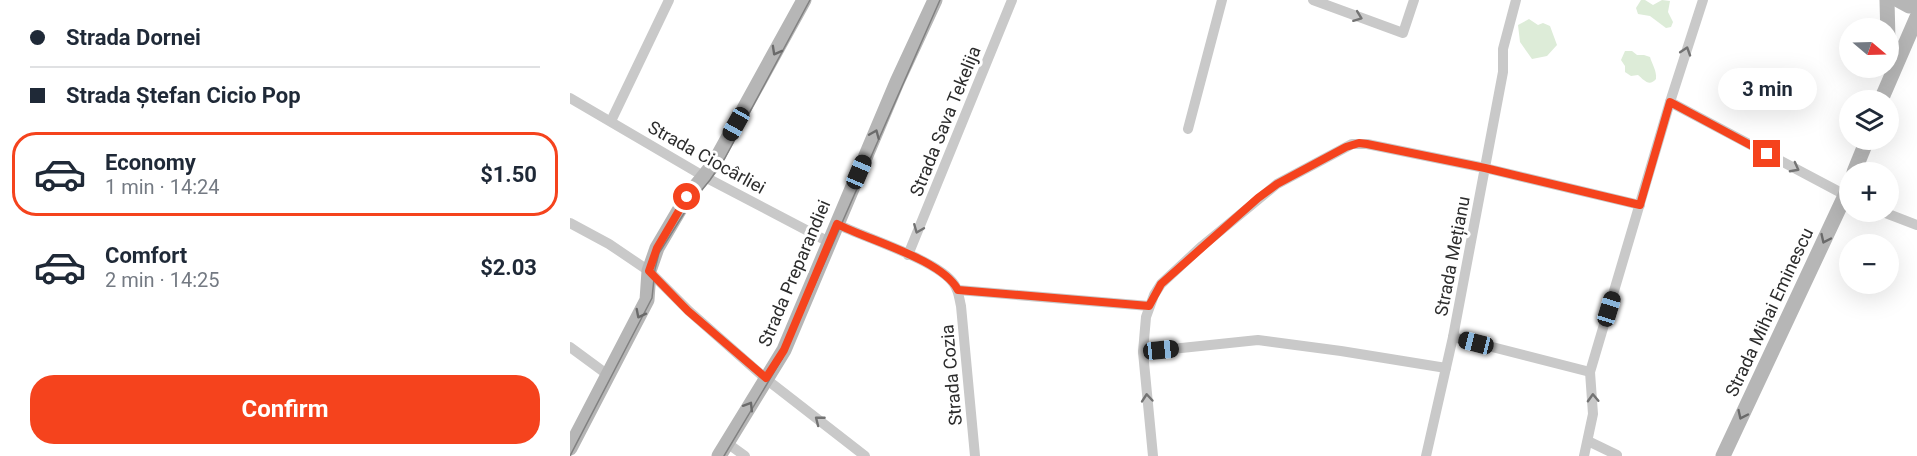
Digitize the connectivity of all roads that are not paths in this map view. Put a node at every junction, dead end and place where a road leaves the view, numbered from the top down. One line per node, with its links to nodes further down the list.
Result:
1 (669, 0): 18 (street)
2 (804, 0): 21 (main road, one-way to 21)
3 (935, 0): 27 (main road, Strada Preparandiei, one-way to 3)
4 (1012, 0): 30 (street, Strada Sava Tekelija, one-way to 30)
5 (1222, 0): 19 (street)
6 (1313, 0): 7 (street, one-way to 7)
7 (1414, 0)
8 (1516, 0): 20 (street, Strada Mețianu)
9 (1703, 0): 17 (street, one-way to 9)
10 (1887, 0): 14 (main road)
11 (1898, 0): 12 (main road)
12 (1917, 3)
13 (1917, 17): 15 (main road)
14 (1887, 18)
15 (1885, 90)
16 (570, 98): 18 (street, Strada Ciocârliei)
17 (1670, 102): 22 (street, one-way to 22); 23 (street)
18 (611, 121): 21 (street, Strada Ciocârliei)
19 (1188, 129)
20 (1485, 168): 23 (street); 33 (street); 34 (street, Strada Mețianu)
21 (705, 177): 29 (street, Strada Ciocârliei); 31 (main road)
22 (1839, 188)
23 (1640, 205): 38 (street)
24 (1839, 212): 51 (main road, Strada Mihai Eminescu, one-way to 51)
25 (1899, 218): 28 (street)
26 (570, 223): 31 (street)
27 (837, 224): 29 (main road, Strada Preparandiei); 30 (street)
28 (1917, 225)
29 (829, 242): 40 (main road, Strada Preparandiei)
30 (908, 255): 32 (street)
31 (649, 271): 39 (main road, one-way to 39); 40 (street)
32 (958, 290): 33 (street); 47 (street, Strada Cozia)
33 (1149, 306): 36 (street)
34 (1453, 337): 37 (street, Strada Mețianu); 38 (street)
35 (570, 347): 39 (street)
36 (1143, 352): 37 (street); 48 (street, one-way to 36)
37 (1446, 368): 49 (street, Strada Mețianu)
38 (1590, 372): 42 (street, one-way to 38)
39 (608, 375): 41 (main road)
40 (766, 378): 43 (main road, Strada Preparandiei, one-way to 40); 46 (street, one-way to 40)
41 (572, 441)
42 (1588, 441): 44 (street); 50 (street)
43 (723, 450): 45 (street)
44 (1617, 455)
45 (745, 456)
46 (866, 456)
47 (975, 456)
48 (1153, 456)
49 (1426, 456)
50 (1584, 456)
51 (1723, 456)

